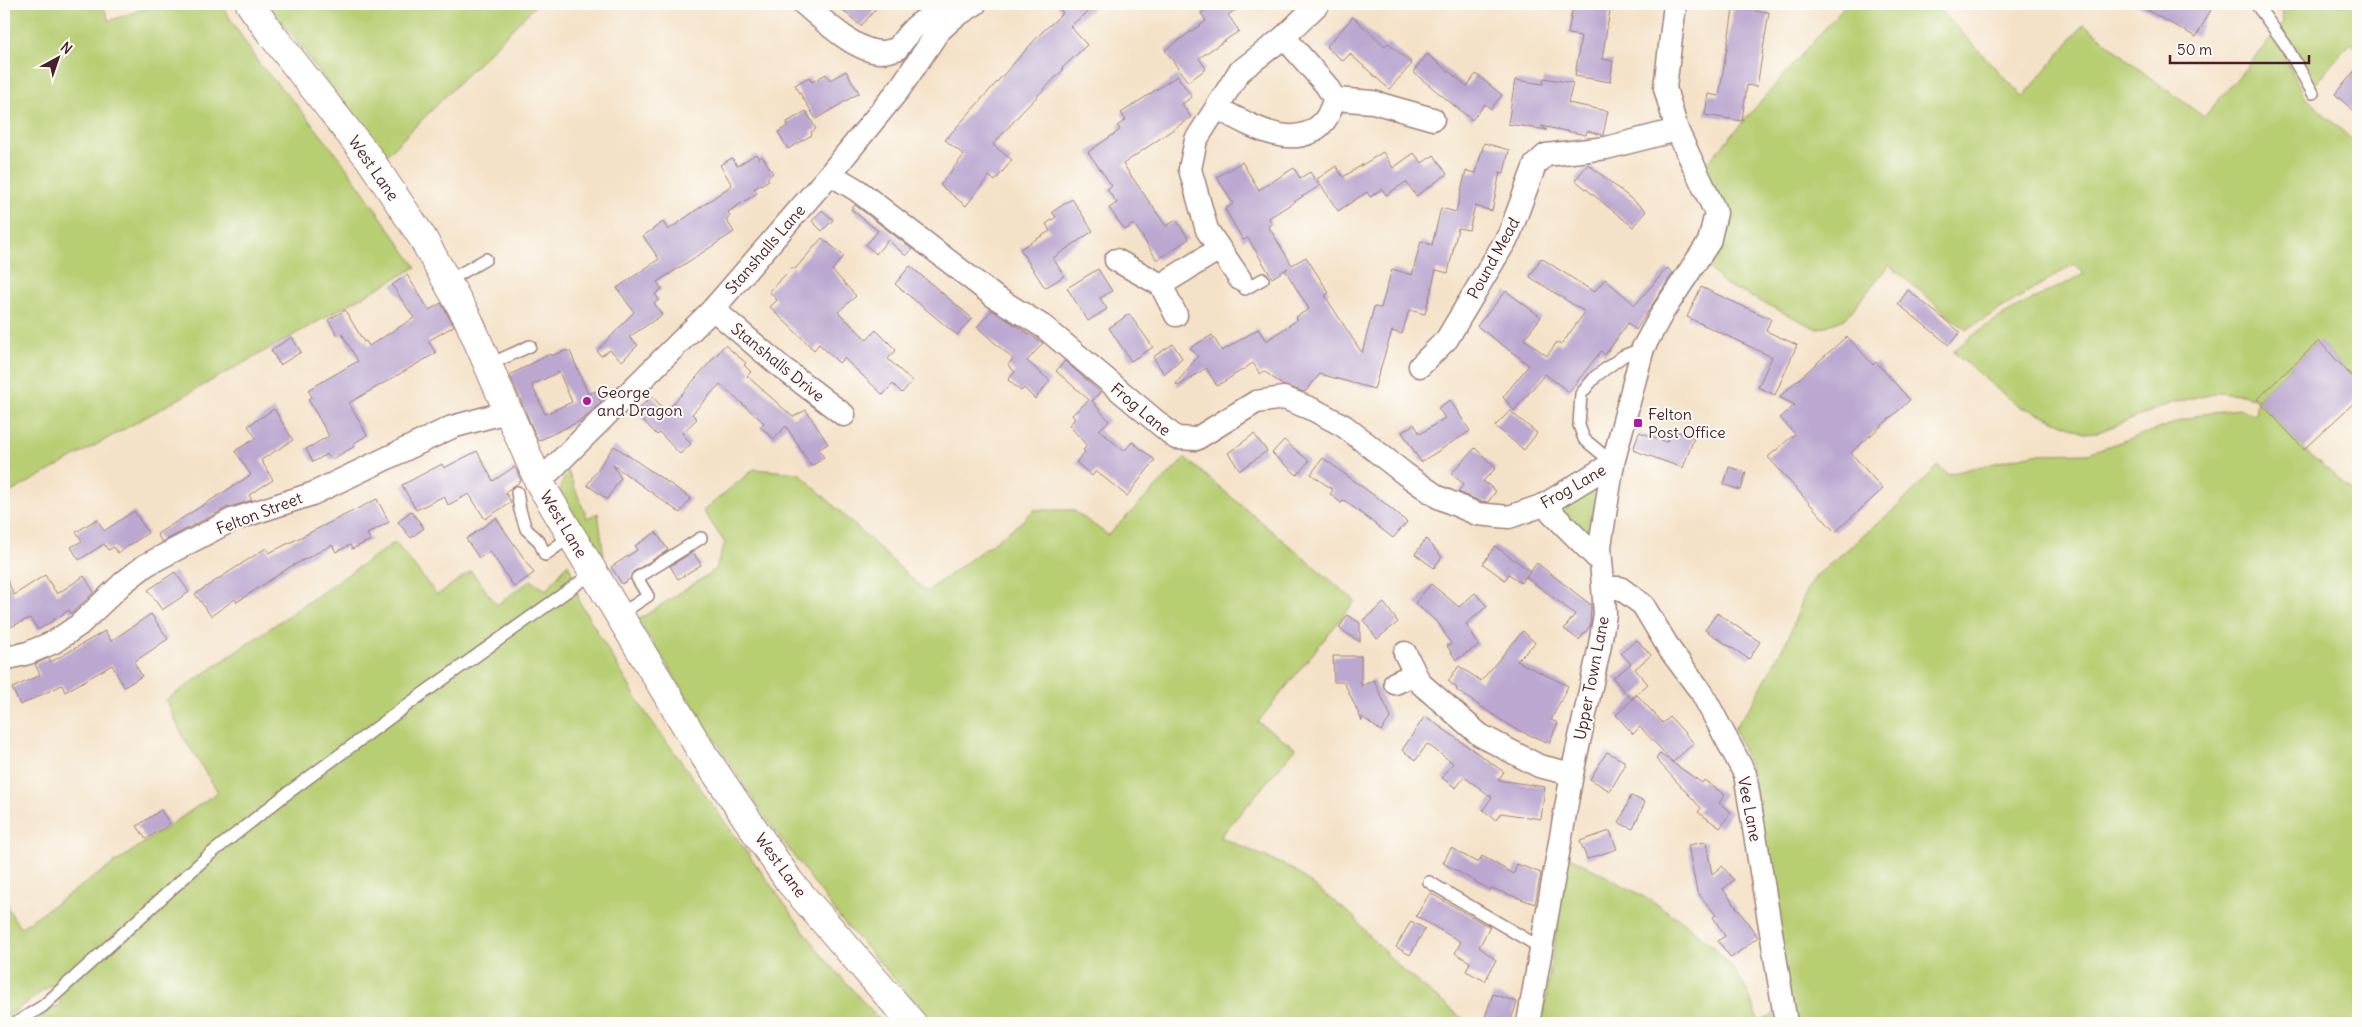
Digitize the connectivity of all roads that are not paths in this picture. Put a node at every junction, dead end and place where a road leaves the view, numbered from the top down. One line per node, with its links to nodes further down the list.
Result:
1 (250, 4): 20 (street, West Lane)
2 (804, 4): 7 (street)
3 (975, 4): 7 (street, Stanshalls Lane)
4 (1318, 4): 8 (street)
5 (1675, 4): 13 (street, Upper Town Lane)
6 (2256, 4): 9 (lane)
7 (953, 18): 14 (street, Stanshalls Lane)
8 (1284, 37): 10 (street); 11 (street)
9 (2313, 93)
10 (1334, 99): 11 (street); 12 (street)
11 (1217, 108): 15 (street)
12 (1433, 119)
13 (1677, 130): 25 (street, Upper Town Lane); 27 (street, Pound Mead)
14 (830, 174): 22 (street, Stanshalls Lane); 32 (street, Frog Lane)
15 (1219, 249): 18 (street); 21 (street)
16 (486, 259): 20 (lane)
17 (1116, 260): 21 (street)
18 (1240, 279): 19 (lane)
19 (1263, 279)
20 (448, 281): 26 (street, West Lane)
21 (1161, 285): 23 (street)
22 (713, 309): 29 (street, Stanshalls Drive); 31 (street, Stanshalls Lane)
23 (1176, 315)
24 (530, 346): 26 (lane)
25 (1643, 348): 30 (street, Upper Town Lane); 30 (lane)
26 (488, 365): 28 (street, West Lane)
27 (1420, 366)
28 (507, 412): 31 (street, West Lane); 39 (street, Felton Street)
29 (844, 415)
30 (1613, 463): 32 (street, Frog Lane); 34 (street, Upper Town Lane)
31 (528, 487): 35 (street, West Lane)
32 (1544, 505): 34 (street)
33 (702, 538): 37 (lane)
34 (1600, 561): 36 (street, Upper Town Lane)
35 (594, 572): 37 (street, West Lane); 45 (lane)
36 (1605, 588): 42 (street, Upper Town Lane); 48 (street, Vee Lane)
37 (619, 615): 46 (street, West Lane)
38 (1404, 653): 40 (street)
39 (4, 659)
40 (1415, 674): 41 (street); 42 (street)
41 (1395, 682)
42 (1572, 774): 44 (street, Upper Town Lane)
43 (1429, 882): 44 (lane)
44 (1541, 948): 47 (street, Upper Town Lane)
45 (16, 1023)
46 (912, 1023)
47 (1528, 1023)
48 (1786, 1023)

